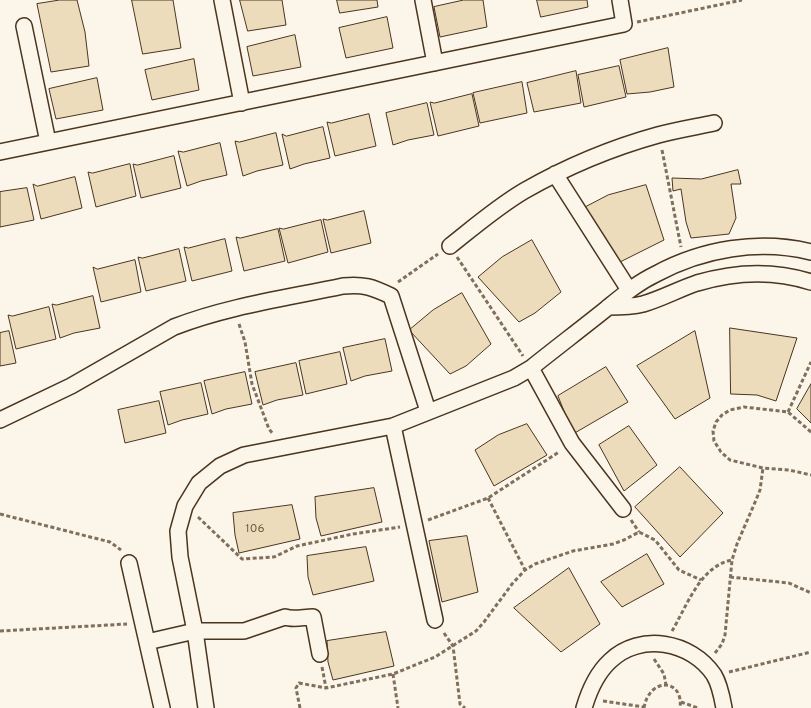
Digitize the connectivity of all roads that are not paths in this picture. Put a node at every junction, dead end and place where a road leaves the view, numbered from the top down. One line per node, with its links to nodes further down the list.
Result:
1 (222, 0): 6 (street)
2 (423, 0): 5 (street)
3 (620, 0): 5 (street)
4 (24, 26): 8 (street)
5 (435, 63): 6 (street)
6 (242, 103): 8 (street)
7 (714, 123): 10 (street)
8 (48, 142): 9 (street)
9 (0, 152)
10 (554, 174): 11 (street); 16 (street)
11 (450, 246)
12 (770, 247): 13 (street); 14 (street); 16 (street)
13 (811, 252)
14 (768, 274): 15 (street); 17 (street)
15 (811, 282)
16 (629, 290): 17 (street)
17 (608, 308): 18 (street)
18 (531, 368): 19 (street); 22 (street)
19 (428, 411): 20 (street); 21 (street)
20 (0, 420)
21 (393, 426): 24 (street); 25 (street)
22 (623, 509)
23 (129, 563): 26 (street)
24 (435, 620)
25 (195, 631): 26 (street); 27 (street); 30 (street)
26 (147, 642): 29 (street)
27 (320, 654)
28 (586, 703): 31 (street)
29 (162, 708)
30 (206, 708)
31 (724, 708)

